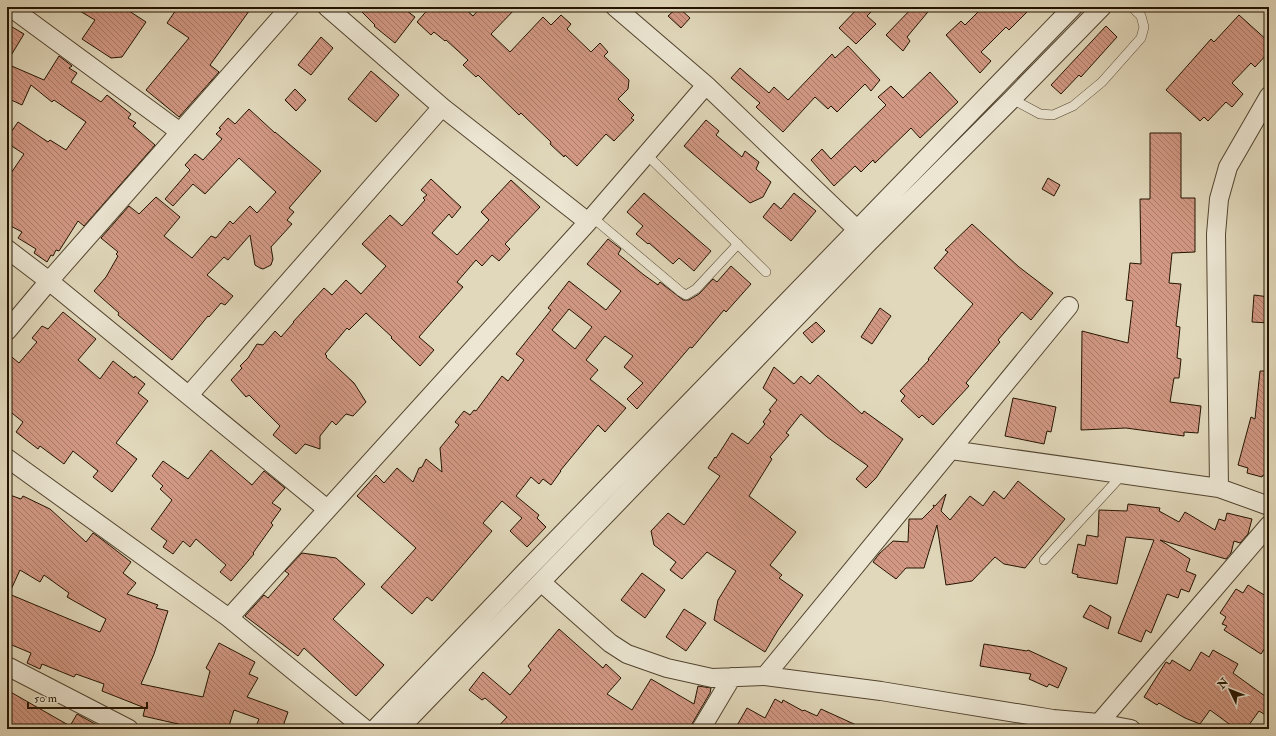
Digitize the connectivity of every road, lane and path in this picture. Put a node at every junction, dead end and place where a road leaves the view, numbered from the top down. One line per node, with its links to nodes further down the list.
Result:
1 (10, 7): 12 (street)
2 (290, 7): 12 (street)
3 (327, 7): 11 (street)
4 (615, 7): 8 (street)
5 (1073, 7): 15 (street)
6 (1102, 7): 9 (street)
7 (1132, 7): 9 (lane)
8 (706, 84): 13 (street); 15 (street)
9 (1012, 99): 15 (street)
10 (1268, 100): 26 (street)
11 (442, 107): 14 (street); 22 (street)
12 (180, 132): 19 (street)
13 (646, 154): 14 (street); 16 (lane)
14 (590, 219): 16 (lane); 28 (street)
15 (863, 235): 31 (street); 40 (street)
16 (738, 244): 18 (lane)
17 (7, 249): 19 (street)
18 (766, 272)
19 (49, 281): 21 (street); 22 (street)
20 (1069, 306): 23 (street)
21 (7, 330)
22 (188, 395): 28 (street)
23 (950, 450): 25 (street); 34 (street)
24 (7, 458): 32 (street)
25 (1123, 474): 26 (street); 30 (lane)
26 (1219, 488): 27 (street)
27 (1269, 506)
28 (327, 509): 32 (street)
29 (1269, 525): 36 (street)
30 (1044, 560)
31 (541, 582): 35 (street); 41 (street)
32 (229, 618): 39 (street)
33 (7, 666): 38 (street)
34 (765, 676): 35 (street); 37 (street)
35 (732, 677): 42 (street)
36 (1099, 723): 37 (street); 43 (street)
37 (1050, 724)
38 (129, 729)
39 (365, 729)
40 (375, 729)
41 (399, 729)
42 (701, 729)
43 (1131, 729)

